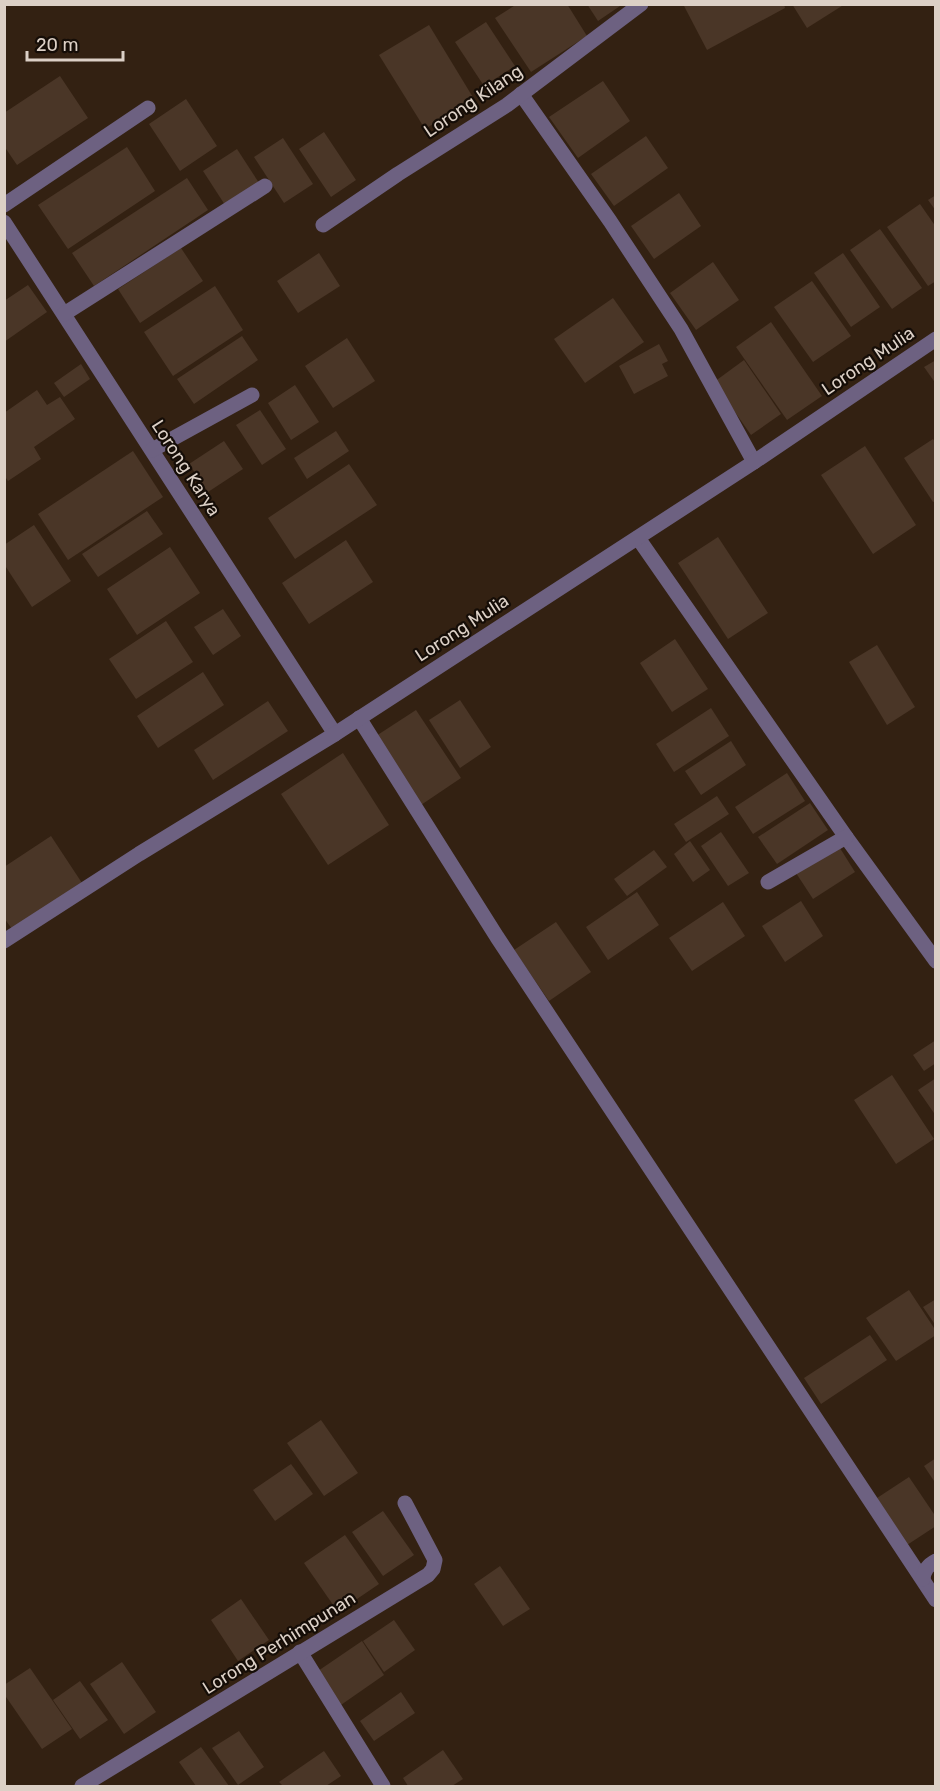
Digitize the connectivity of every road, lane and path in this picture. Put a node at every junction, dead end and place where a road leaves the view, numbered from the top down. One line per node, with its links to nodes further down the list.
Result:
1 (641, 4): 2 (street, Lorong Kilang)
2 (521, 94): 7 (street, Lorong Kilang); 12 (street)
3 (148, 108): 5 (street)
4 (265, 186): 8 (street)
5 (4, 205)
6 (4, 222): 8 (street, Lorong Karya)
7 (323, 225)
8 (64, 314): 11 (street, Lorong Karya)
9 (936, 339): 12 (street, Lorong Mulia)
10 (252, 395): 11 (street)
11 (152, 450): 15 (street, Lorong Karya)
12 (754, 462): 13 (street, Lorong Mulia)
13 (638, 538): 14 (street, Lorong Mulia); 16 (street)
14 (359, 718): 15 (street, Lorong Mulia); 22 (street)
15 (335, 734): 18 (street, Lorong Mulia)
16 (846, 837): 17 (street); 19 (street)
17 (768, 882)
18 (4, 941)
19 (936, 961)
20 (405, 1503): 24 (street, Lorong Perhimpunan)
21 (936, 1560): 22 (street)
22 (923, 1579): 23 (street)
23 (936, 1600)
24 (300, 1652): 25 (street, Lorong Perhimpunan); 26 (street)
25 (82, 1786)
26 (383, 1786)

